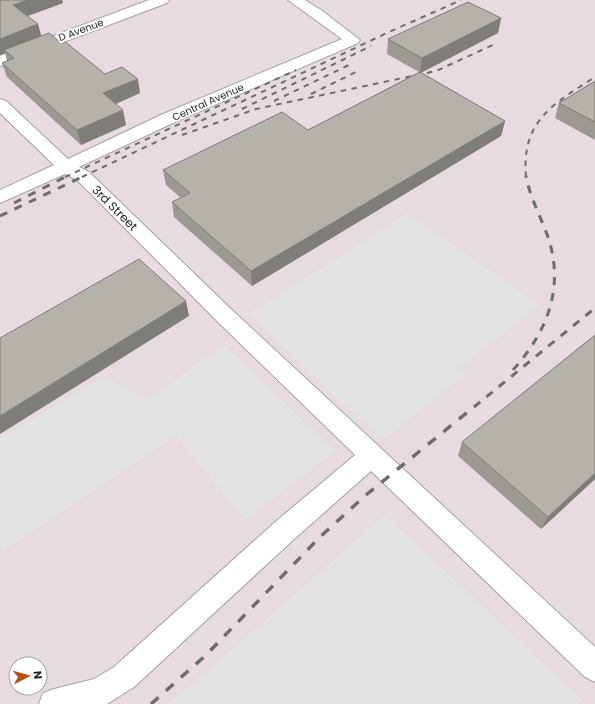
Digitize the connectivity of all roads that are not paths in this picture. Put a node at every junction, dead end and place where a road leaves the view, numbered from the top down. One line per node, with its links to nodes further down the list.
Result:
1 (162, 0): 3 (street, D Avenue)
2 (295, 0): 5 (street, Central Avenue)
3 (0, 61)
4 (0, 104): 5 (street, 3rd Street)
5 (66, 167): 6 (street, Central Avenue); 7 (street, 3rd Street)
6 (0, 197)
7 (371, 456): 8 (street, 3rd Street); 9 (street)
8 (595, 667)
9 (54, 704)

